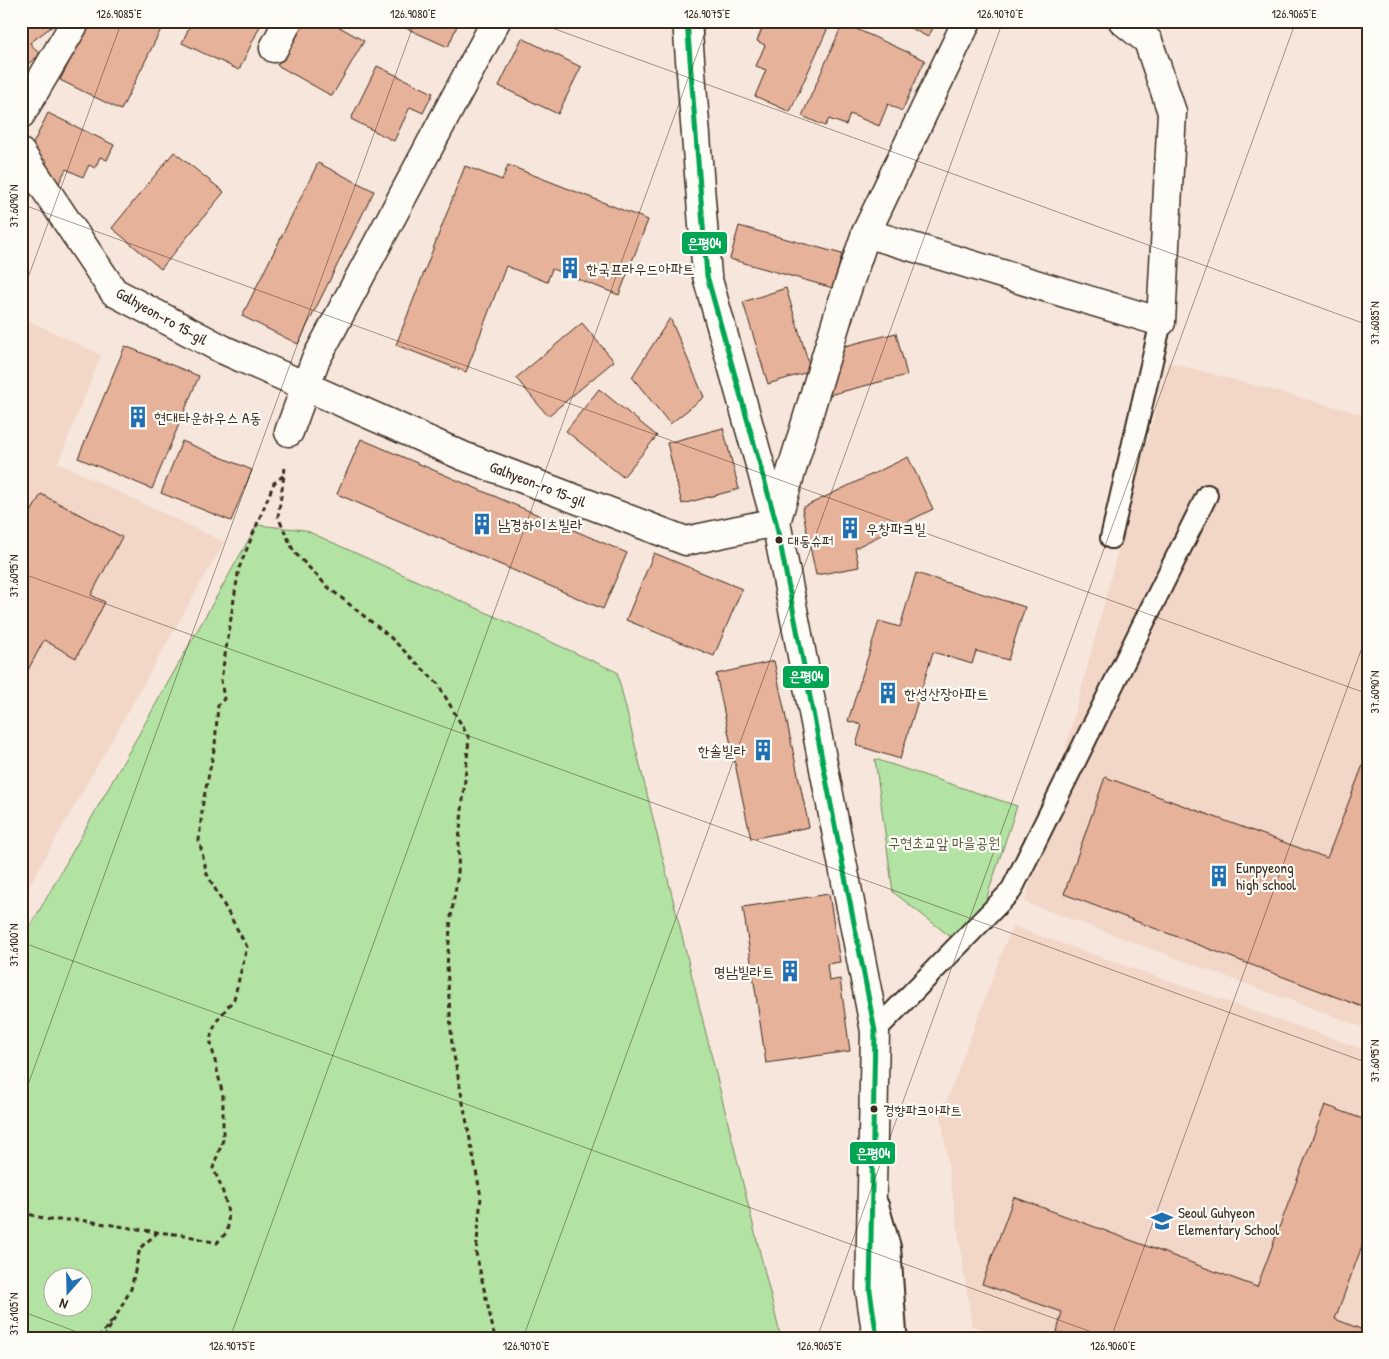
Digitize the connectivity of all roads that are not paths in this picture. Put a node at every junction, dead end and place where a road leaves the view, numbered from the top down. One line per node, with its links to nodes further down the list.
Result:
1 (76, 21): 8 (street)
2 (288, 21): 7 (street)
3 (496, 21): 12 (street)
4 (687, 21): 15 (street)
5 (967, 21): 10 (street)
6 (1123, 21): 11 (street)
7 (274, 48)
8 (21, 114)
9 (21, 153): 12 (street, Galhyeon-ro 15-gil)
10 (866, 233): 11 (street); 15 (street)
11 (1161, 322): 16 (lane)
12 (306, 387): 13 (street); 15 (street, Galhyeon-ro 15-gil)
13 (289, 432)
14 (1207, 496): 17 (lane)
15 (776, 522): 17 (street)
16 (1110, 538)
17 (875, 1031): 18 (street)
18 (872, 1186): 19 (street); 20 (lane)
19 (877, 1338)
20 (898, 1338)

